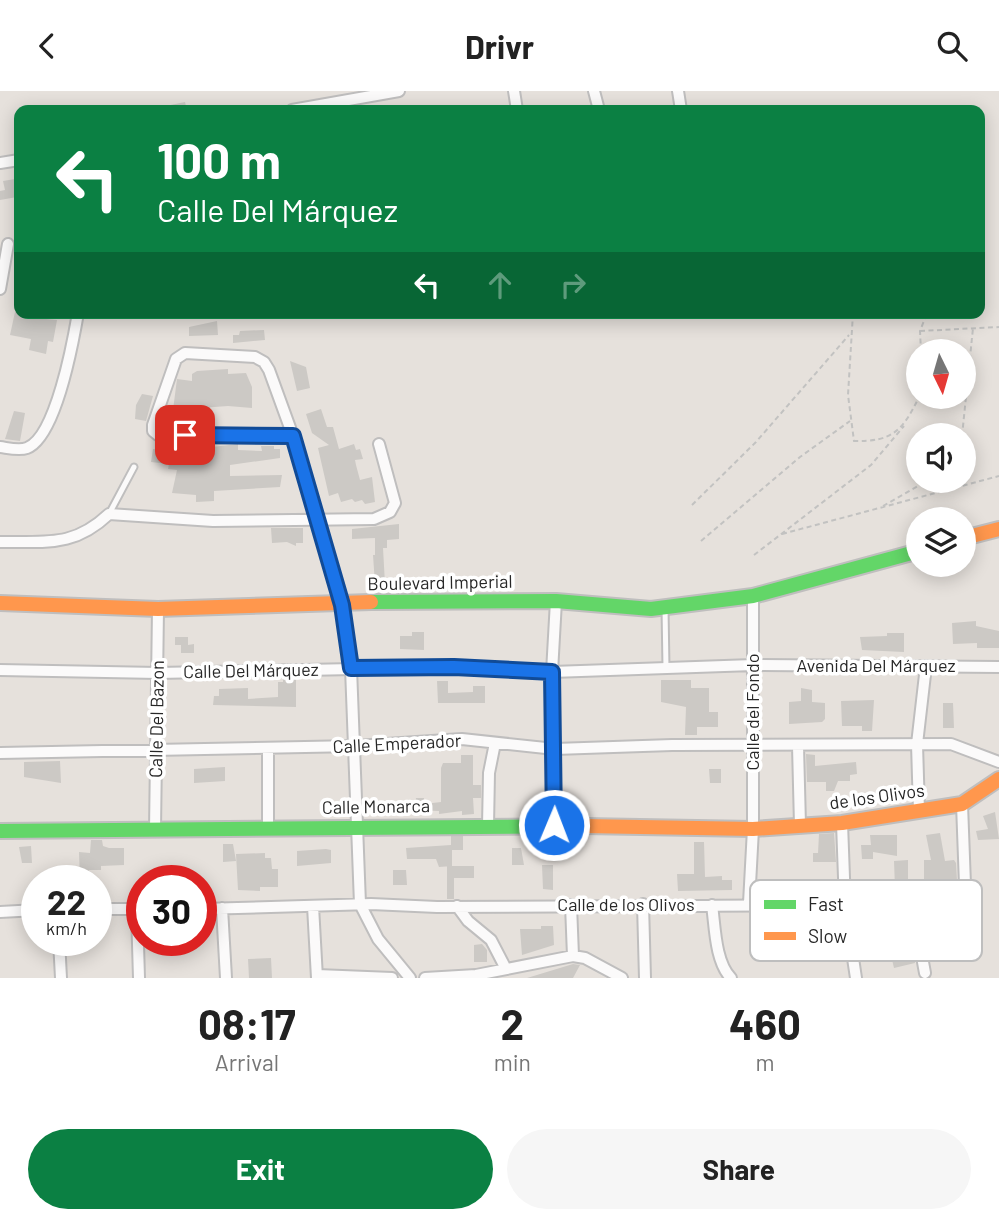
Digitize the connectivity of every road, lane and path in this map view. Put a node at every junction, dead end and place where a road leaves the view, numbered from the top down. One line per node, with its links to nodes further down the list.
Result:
1 (399, 91): 2 (street)
2 (320, 105)
3 (9, 244): 4 (street)
4 (0, 289)
5 (77, 319): 18 (street)
6 (852, 319): 11 (path)
7 (925, 319): 10 (path)
8 (999, 327): 9 (path)
9 (973, 328): 10 (path); 14 (path)
10 (920, 331): 12 (path)
11 (849, 335): 13 (path); 22 (path)
12 (920, 339)
13 (851, 420): 15 (path); 29 (path)
14 (963, 423)
15 (906, 425): 27 (path)
16 (293, 436): 16 (street); 25 (street)
17 (379, 444): 25 (street)
18 (0, 447)
19 (134, 467): 24 (lane)
20 (999, 476): 23 (path)
21 (906, 492): 23 (path)
22 (692, 505)
23 (879, 508): 27 (path)
24 (109, 514): 25 (street); 30 (street)
25 (317, 518): 36 (street)
26 (999, 529): 28 (street)
27 (782, 534): 31 (path)
28 (976, 535)
29 (701, 541)
30 (0, 542)
31 (754, 555)
32 (906, 555): 33 (street, Boulevard Imperial)
33 (753, 596): 37 (street, Boulevard Imperial); 39 (street, Calle del Fondo)
34 (556, 601): 36 (street, Boulevard Imperial); 37 (street, Boulevard Imperial); 45 (street)
35 (0, 603): 38 (street, Boulevard Imperial)
36 (342, 605): 38 (street, Boulevard Imperial); 42 (street)
37 (664, 608): 43 (lane)
38 (158, 609): 46 (street, Calle Del Bazon)
39 (753, 665): 40 (street, Avenida Del Márquez); 43 (street, Calle Del Márquez); 49 (street, Calle del Fondo)
40 (926, 666): 41 (street, Avenida Del Márquez); 48 (street)
41 (999, 667)
42 (351, 668): 45 (street, Calle Del Márquez); 46 (street, Calle Del Márquez); 50 (street)
43 (666, 668): 45 (street, Calle Del Márquez)
44 (0, 670): 46 (street, Calle Del Márquez)
45 (552, 672): 53 (street)
46 (158, 673): 54 (street, Calle Del Bazon)
47 (495, 743): 50 (street, Calle Emperador); 53 (street, Calle Emperador); 61 (street)
48 (918, 744): 51 (street, Calle Emperador); 56 (street, Calle Emperador); 59 (street)
49 (754, 745): 51 (street, Calle Emperador); 53 (street, Calle Emperador); 66 (street, Calle del Fondo)
50 (356, 746): 52 (street, Calle Emperador); 64 (street)
51 (798, 746): 63 (street)
52 (268, 749): 54 (street, Calle Emperador); 65 (street)
53 (555, 749): 62 (street)
54 (156, 751): 55 (street, Calle Emperador); 67 (street, Calle Del Bazon)
55 (0, 753)
56 (999, 762)
57 (999, 779): 58 (street, de los Olivos)
58 (962, 804): 59 (street, de los Olivos); 70 (street, Calle de los Olivos)
59 (919, 811): 60 (street, de los Olivos)
60 (842, 823): 63 (street, de los Olivos); 69 (street)
61 (488, 825): 62 (street, Calle Monarca); 64 (street, Calle Monarca)
62 (554, 825): 66 (street, Calle Monarca)
63 (800, 825): 66 (street, de los Olivos)
64 (355, 827): 65 (street, Calle Monarca); 72 (street)
65 (268, 828): 67 (street, Calle Monarca)
66 (753, 829): 71 (street, Calle del Fondo)
67 (155, 830): 68 (street, Calle Monarca)
68 (0, 831)
69 (844, 880)
70 (965, 880)
71 (748, 903): 75 (street, Calle de los Olivos)
72 (360, 904): 76 (street, Calle de los Olivos); 77 (street, Calle de los Olivos); 93 (street)
73 (643, 904): 74 (street, Calle de los Olivos); 75 (street, Calle de los Olivos); 96 (street)
74 (571, 905): 77 (street, Calle de los Olivos); 84 (street)
75 (712, 905): 97 (street)
76 (313, 906): 79 (street, Calle de los Olivos); 88 (street)
77 (457, 906): 86 (street)
78 (217, 908): 79 (street, Calle de los Olivos)
79 (222, 908): 91 (street)
80 (21, 911): 81 (street)
81 (0, 912)
82 (60, 956): 89 (street)
83 (139, 956): 90 (street)
84 (573, 956): 86 (street); 95 (street)
85 (923, 961): 87 (street)
86 (506, 969): 94 (street)
87 (925, 973)
88 (317, 977): 92 (street)
89 (61, 978)
90 (139, 978)
91 (226, 978)
92 (392, 978)
93 (410, 978)
94 (425, 978)
95 (622, 978)
96 (645, 978)
97 (731, 978)

